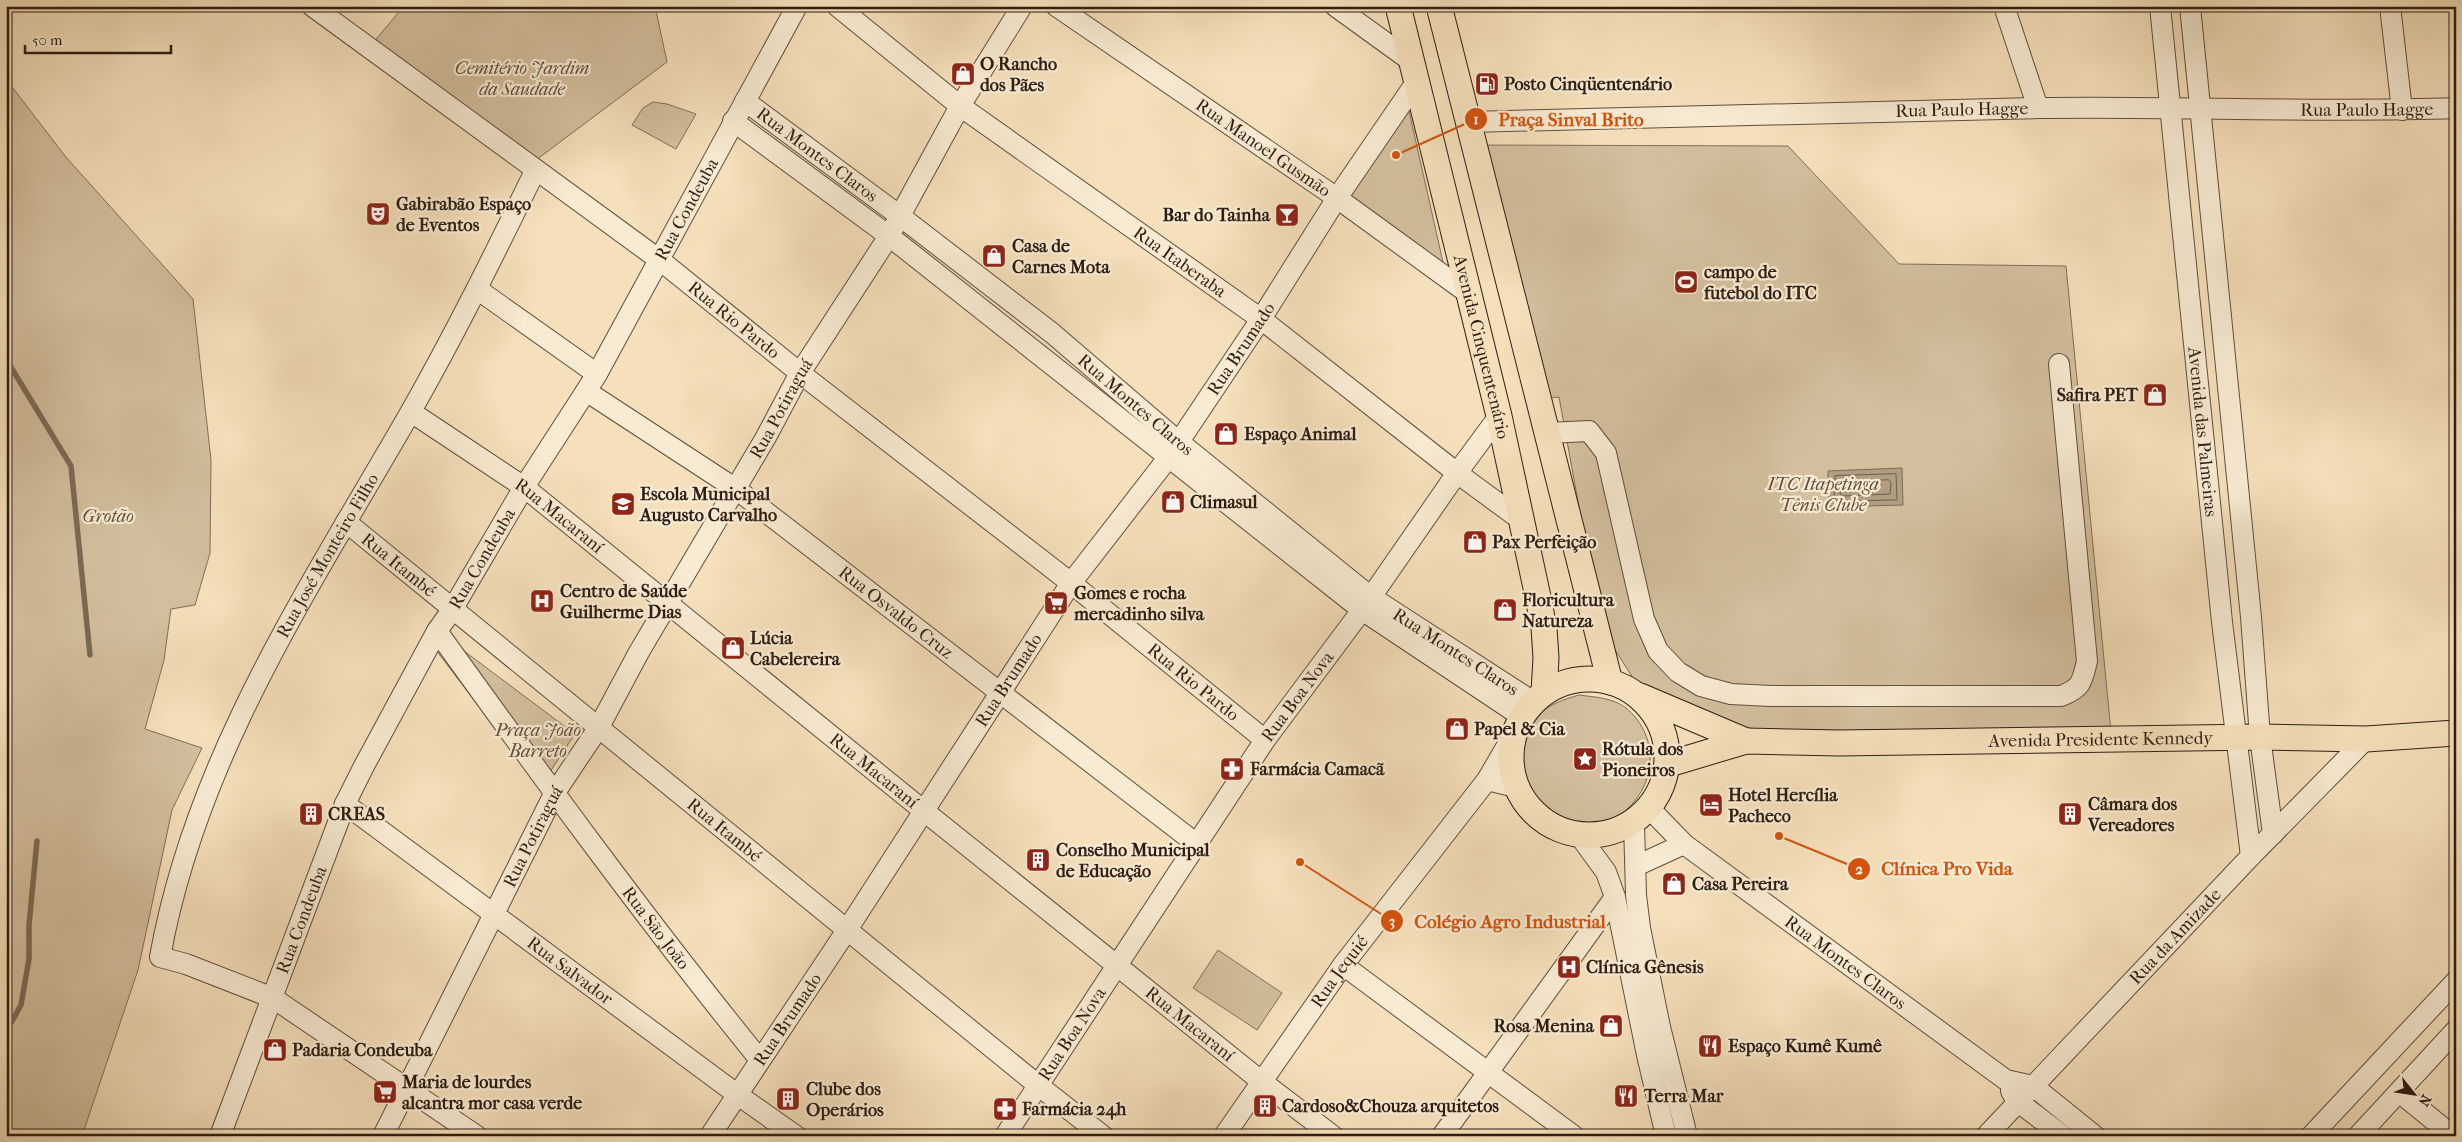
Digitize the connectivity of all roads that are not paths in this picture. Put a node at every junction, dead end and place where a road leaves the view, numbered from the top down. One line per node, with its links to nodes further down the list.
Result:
1 (312, 6): 23 (street, Rua Rio Pardo)
2 (797, 6): 14 (street, Rua Condeuba)
3 (837, 6): 15 (street, Rua Itaberaba)
4 (1022, 6): 15 (street, Rua Potiraguá)
5 (1056, 6): 24 (street, Rua Manoel Gusmão)
6 (1336, 6): 13 (street)
7 (1398, 6): 13 (main road, Avenida Cinquentenário)
8 (1439, 6): 22 (main road)
9 (2004, 6): 17 (street)
10 (2160, 6): 19 (street, Avenida das Palmeiras)
11 (2190, 6): 16 (street, Avenida das Palmeiras)
12 (2390, 6): 20 (street)
13 (1414, 71): 24 (street, Rua Brumado); 29 (main road, Avenida Cinquentenário)
14 (745, 101): 21 (street, Rua Condeuba); 25 (street, Rua Montes Claros)
15 (960, 106): 25 (street, Rua Potiraguá); 30 (street, Rua Itaberaba)
16 (2199, 107): 19 (street, Rua Paulo Hagge); 20 (street, Rua Paulo Hagge); 55 (street, Avenida das Palmeiras)
17 (2038, 108): 19 (street, Rua Paulo Hagge); 22 (street, Rua Paulo Hagge)
18 (2456, 108): 20 (street, Rua Paulo Hagge)
19 (2170, 109): 55 (street, Avenida das Palmeiras)
20 (2402, 110)
21 (733, 121): 26 (street, Rua Montes Claros); 27 (street, Rua Condeuba)
22 (1468, 122): 37 (main road)
23 (534, 171): 27 (street, Rua Rio Pardo); 28 (street, Rua José Monteiro Filho)
24 (1337, 198): 29 (street, Rua Manoel Gusmão); 30 (street, Rua Brumado)
25 (900, 216): 26 (street, Rua Potiraguá); 38 (street, Rua Montes Claros)
26 (889, 236): 32 (street, Rua Potiraguá); 38 (street, Rua Montes Claros)
27 (660, 261): 32 (street, Rua Rio Pardo); 33 (street, Rua Condeuba)
28 (477, 289): 33 (street); 35 (street, Rua José Monteiro Filho)
29 (1469, 294): 36 (main road, Avenida Cinquentenário)
30 (1261, 319): 38 (street, Rua Brumado); 39 (street, Rua Itaberaba)
31 (2059, 364): 37 (street)
32 (800, 373): 41 (street, Rua Potiraguá); 44 (street, Rua Rio Pardo)
33 (597, 374): 34 (street, Rua Condeuba)
34 (586, 391): 40 (street, Rua Condeuba); 41 (street, Rua Osvaldo Cruz)
35 (411, 412): 40 (street, Rua Macaraní); 43 (street, Rua José Monteiro Filho)
36 (1499, 416): 39 (street, Rua Boa Nova); 42 (main road, Avenida Cinquentenário)
37 (1547, 433): 49 (main road)
38 (1174, 450): 44 (street, Rua Brumado); 46 (street, Rua Montes Claros)
39 (1456, 473): 42 (street, Rua Itaberaba); 46 (street, Rua Boa Nova)
40 (524, 487): 45 (street, Rua Macaraní); 47 (street, Rua Condeuba)
41 (736, 489): 45 (street, Rua Potiraguá); 51 (street, Rua Osvaldo Cruz)
42 (1521, 520): 52 (main road, Avenida Cinquentenário)
43 (346, 522): 47 (street, Rua Itambé); 78 (street, Rua José Monteiro Filho)
44 (1071, 583): 51 (street, Rua Brumado); 57 (street, Rua Rio Pardo)
45 (668, 604): 53 (street, Rua Potiraguá); 64 (street, Rua Macaraní)
46 (1366, 604): 52 (street, Rua Montes Claros); 57 (street, Rua Boa Nova)
47 (452, 610): 48 (street, Rua Condeuba); 53 (street, Rua Itambé)
48 (437, 631): 62 (street); 63 (street, Rua Condeuba)
49 (1610, 682): 50 (main road); 52 (main road)
50 (1633, 692): 58 (main road, Avenida Presidente Kennedy); 59 (main road)
51 (1001, 694): 64 (street, Rua Brumado); 69 (street, Rua Osvaldo Cruz)
52 (1527, 712): 60 (street, Rua Jequié); 61 (main road)
53 (599, 727): 62 (street, Rua Potiraguá); 74 (street, Rua Itambé)
54 (2456, 733): 56 (main road, Avenida Presidente Kennedy)
55 (2248, 737): 56 (main road, Avenida Presidente Kennedy); 58 (main road, Avenida Presidente Kennedy); 66 (street, Avenida das Palmeiras); 70 (street, Avenida das Palmeiras)
56 (2366, 739): 66 (street, Rua da Amizade)
57 (1265, 740): 69 (street, Rua Boa Nova)
58 (1746, 741): 59 (main road, Avenida Presidente Kennedy)
59 (1669, 764): 65 (main road)
60 (1487, 780): 61 (street); 76 (street, Rua Jequié)
61 (1516, 787): 67 (main road)
62 (554, 794): 73 (street, Rua Potiraguá); 80 (street, Rua São João)
63 (345, 804): 73 (street, Rua Salvador); 78 (street, Rua Condeuba)
64 (924, 811): 74 (street, Rua Brumado); 75 (street, Rua Macaraní)
65 (1642, 816): 67 (main road); 68 (street, Rua Montes Claros); 71 (street)
66 (2273, 834): 70 (street, Rua da Amizade)
67 (1579, 835): 72 (street)
68 (1684, 844): 71 (street); 82 (street, Rua Montes Claros)
69 (1198, 845): 75 (street, Rua Boa Nova)
70 (2251, 856): 85 (street, Rua da Amizade)
71 (1636, 866): 102 (street)
72 (1615, 897): 81 (street); 101 (street)
73 (494, 916): 86 (street, Rua Potiraguá); 88 (street, Rua Salvador)
74 (847, 930): 80 (street, Rua Brumado); 84 (street, Rua Itambé)
75 (1118, 964): 83 (street, Rua Macaraní); 84 (street, Rua Boa Nova)
76 (1343, 965): 81 (street); 83 (street, Rua Jequié)
77 (2456, 981): 106 (street)
78 (273, 998): 86 (street); 90 (street, Rua Condeuba)
79 (2456, 1030): 87 (street)
80 (760, 1060): 88 (street, Rua Brumado)
81 (1487, 1072): 99 (street); 100 (street)
82 (2006, 1080): 85 (street, Rua Montes Claros); 89 (street, Rua Montes Claros)
83 (1261, 1081): 97 (street, Rua Jequié); 98 (street, Rua Macaraní)
84 (1039, 1086): 95 (street, Rua Boa Nova); 96 (street, Rua Itambé)
85 (2033, 1086): 89 (street, Rua da Amizade); 105 (street, Rua Montes Claros)
86 (407, 1088): 91 (street, Rua Potiraguá); 92 (street)
87 (2399, 1092): 107 (street); 108 (street)
88 (738, 1095): 93 (street, Rua Brumado); 94 (street, Rua Salvador)
89 (2017, 1101): 103 (street, Rua da Amizade); 104 (street, Rua Montes Claros)
90 (220, 1136)
91 (384, 1136)
92 (477, 1136)
93 (710, 1136)
94 (796, 1136)
95 (1005, 1136)
96 (1103, 1136)
97 (1224, 1136)
98 (1333, 1136)
99 (1442, 1136)
100 (1574, 1136)
101 (1666, 1136)
102 (1687, 1136)
103 (1986, 1136)
104 (2063, 1136)
105 (2095, 1136)
106 (2311, 1136)
107 (2358, 1136)
108 (2453, 1136)

